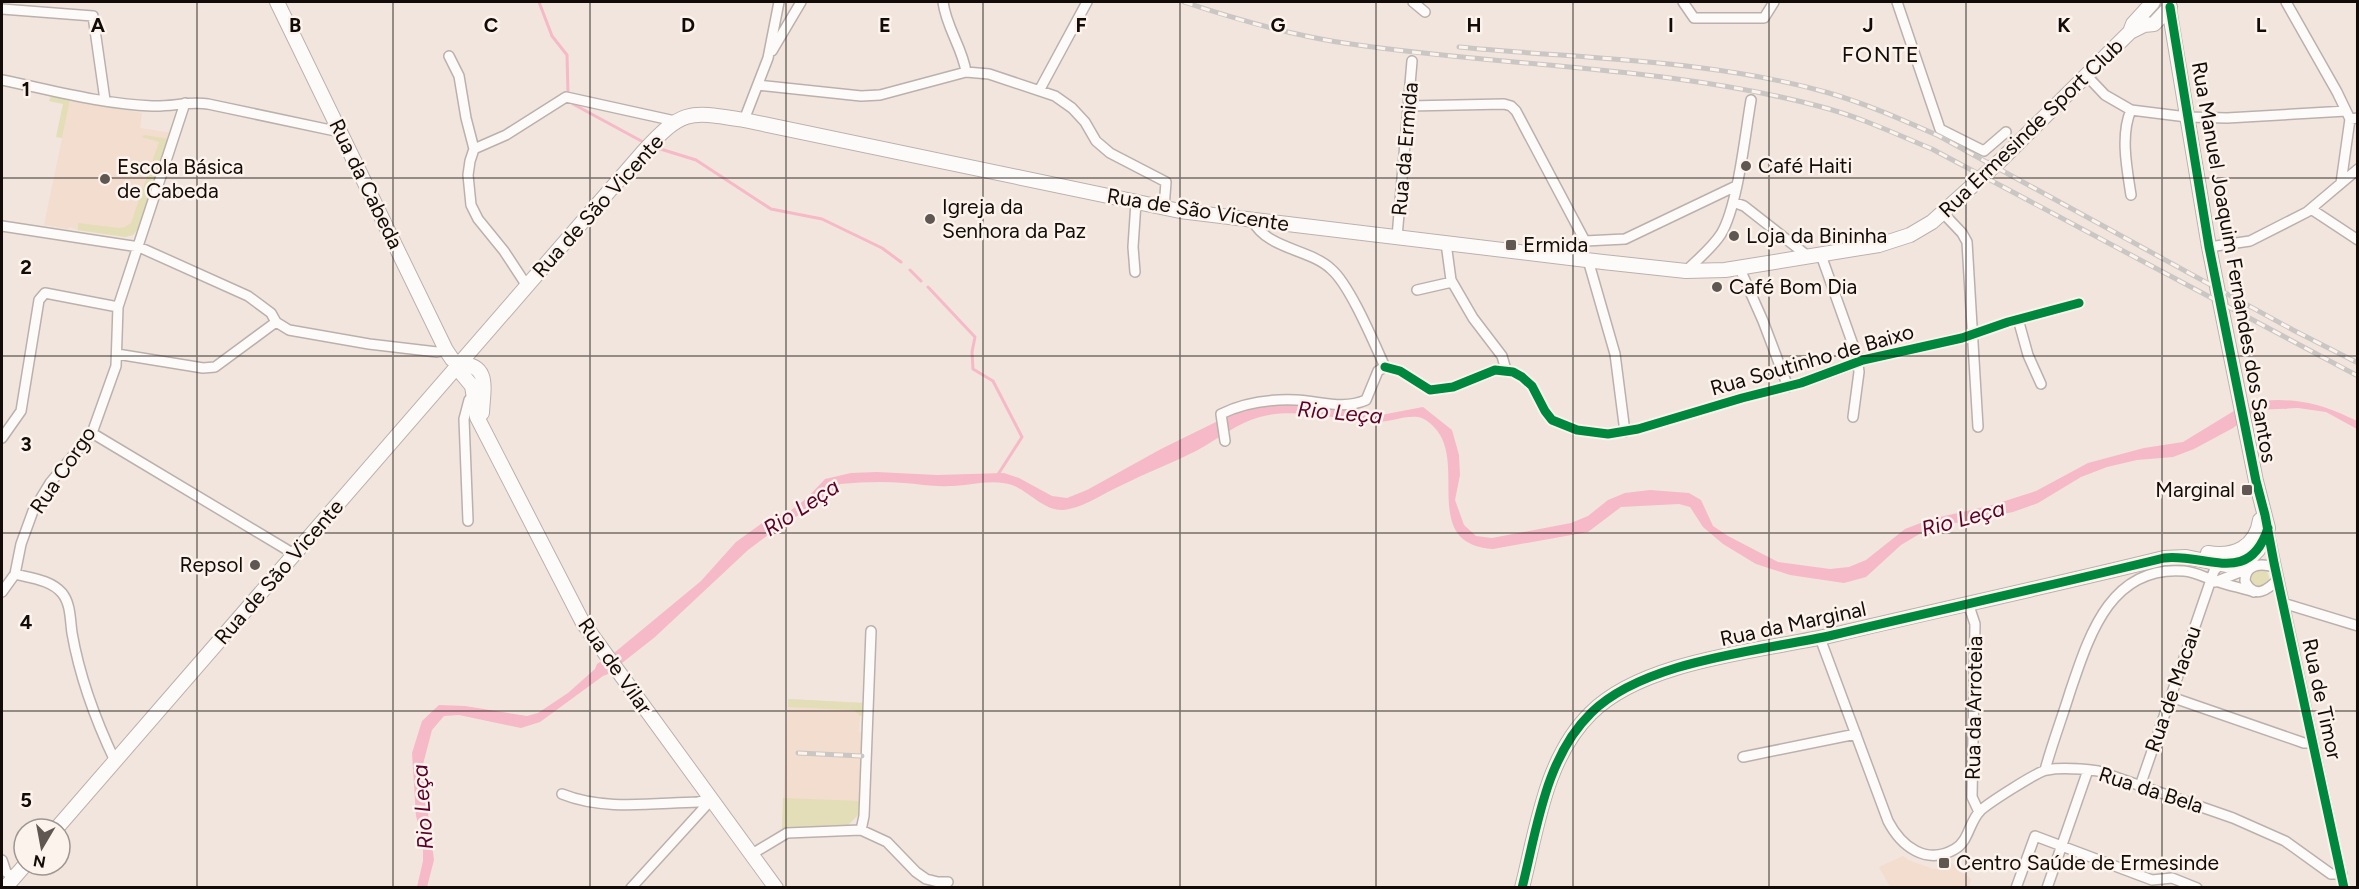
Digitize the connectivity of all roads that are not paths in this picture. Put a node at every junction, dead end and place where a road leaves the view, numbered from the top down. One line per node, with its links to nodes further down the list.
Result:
1 (277, 2): 35 (main road, Rua da Cabeda)
2 (779, 2): 19 (street)
3 (801, 2): 19 (street)
4 (943, 2): 21 (street)
5 (1087, 2): 25 (street)
6 (1413, 2): 14 (street)
7 (1683, 2): 8 (street)
8 (1774, 2)
9 (1897, 2): 36 (street)
10 (2286, 2): 31 (street)
11 (2152, 3): 12 (main road, Rua Ermesinde Sport Club); 16 (main road, Rua Ermesinde Sport Club)
12 (2169, 4): 15 (main road); 17 (main road, Rua Manuel Joaquim Fernandes dos Santos)
13 (2, 9): 27 (street)
14 (1425, 12)
15 (2154, 24): 16 (main road, Rua Ermesinde Sport Club); 17 (street)
16 (2130, 32): 22 (main road, Rua Ermesinde Sport Club)
17 (2175, 39): 32 (main road, Rua Manuel Joaquim Fernandes dos Santos)
18 (449, 56): 37 (street)
19 (768, 58): 24 (street)
20 (1413, 61): 29 (street, Rua da Ermida)
21 (966, 72): 24 (street); 25 (street)
22 (2086, 75): 30 (street); 46 (main road, Rua Ermesinde Sport Club)
23 (2, 80): 27 (street)
24 (758, 86): 33 (street)
25 (1040, 89): 44 (street)
26 (1751, 99): 40 (street)
27 (105, 100): 28 (street)
28 (185, 103): 35 (street); 53 (street, Rua Corgo)
29 (1409, 106): 49 (street, Rua da Ermida); 51 (street)
30 (2131, 110): 32 (street); 41 (street)
31 (2351, 116): 32 (street); 39 (street)
32 (2187, 117): 54 (main road, Rua Manuel Joaquim Fernandes dos Santos)
33 (744, 120): 34 (main road, Rua de São Vicente); 42 (main road, Rua de São Vicente)
34 (675, 121): 37 (street); 61 (main road, Rua de São Vicente)
35 (340, 132): 68 (main road, Rua da Cabeda)
36 (2006, 132)
37 (474, 149): 61 (street)
38 (2358, 169): 39 (street)
39 (2341, 183): 45 (street)
40 (1736, 186): 43 (street); 51 (street)
41 (2132, 195)
42 (1136, 202): 44 (main road, Rua de São Vicente); 59 (street)
43 (1733, 202): 55 (street); 58 (street)
44 (1164, 208): 47 (main road, Rua de São Vicente)
45 (2311, 209): 50 (street); 54 (street)
46 (1943, 213): 55 (main road, Rua Ermesinde Sport Club); 67 (street)
47 (1253, 221): 49 (main road, Rua de São Vicente); 72 (street)
48 (2, 226): 53 (street)
49 (1397, 237): 52 (main road, Rua de São Vicente)
50 (2358, 240)
51 (1585, 241): 56 (street)
52 (1446, 243): 56 (main road, Rua de São Vicente); 60 (street)
53 (139, 247): 64 (street, Rua Corgo); 66 (street)
54 (2209, 247): 84 (main road, Rua Manuel Joaquim Fernandes dos Santos)
55 (1815, 256): 57 (main road, Rua Ermesinde Sport Club); 70 (street)
56 (1586, 259): 58 (main road, Rua Ermesinde Sport Club); 80 (street)
57 (1740, 269): 58 (main road, Rua Ermesinde Sport Club); 75 (street)
58 (1686, 271)
59 (1135, 272)
60 (1452, 282): 62 (street); 73 (street)
61 (527, 286): 71 (main road, Rua de São Vicente)
62 (1417, 290)
63 (2079, 303): 65 (street, Rua Soutinho de Baixo)
64 (118, 307): 69 (street, Rua Corgo); 82 (street)
65 (2018, 319): 67 (street, Rua Soutinho de Baixo); 74 (street)
66 (276, 322): 68 (street); 69 (street)
67 (1972, 334): 70 (street, Rua Soutinho de Baixo); 79 (street)
68 (446, 350): 71 (main road, Rua da Cabeda)
69 (117, 354): 81 (street, Rua Corgo)
70 (1858, 361): 75 (street, Rua Soutinho de Baixo); 77 (street)
71 (459, 364): 76 (main road, Rua de Vilar); 78 (main road, Rua de Vilar); 89 (main road, Rua de São Vicente)
72 (1385, 367): 73 (street); 83 (street)
73 (1506, 370): 80 (street, Rua Soutinho de Baixo)
74 (2041, 384)
75 (1788, 387): 80 (street, Rua Soutinho de Baixo)
76 (474, 396): 78 (main road, Rua de Vilar); 85 (street)
77 (1852, 417)
78 (483, 427): 115 (main road, Rua de Vilar)
79 (1978, 427)
80 (1625, 432)
81 (92, 433): 89 (street); 94 (street, Rua Corgo)
82 (3, 435)
83 (1226, 441)
84 (2258, 491): 86 (main road, Rua Manuel Joaquim Fernandes dos Santos); 87 (main road)
85 (468, 520)
86 (2268, 528): 88 (main road); 91 (street, Rua Manuel Joaquim Fernandes dos Santos)
87 (2239, 551): 88 (street); 90 (street); 95 (main road, Rua da Marginal)
88 (2257, 551): 90 (main road, Rua da Marginal); 91 (street)
89 (294, 554): 110 (main road, Rua de São Vicente)
90 (2218, 564): 93 (main road, Rua da Marginal); 97 (street)
91 (2274, 565): 92 (street); 96 (street)
92 (2254, 566): 97 (street); 99 (street)
93 (2199, 570): 95 (main road, Rua da Marginal); 97 (street); 97 (street); 100 (street); 111 (street)
94 (15, 574): 98 (street, Rua Corgo); 110 (street)
95 (2074, 578): 101 (main road, Rua da Marginal)
96 (2278, 579): 99 (street); 102 (street, Rua de Timor)
97 (2214, 580): 99 (street); 100 (street, Rua de Macau)
98 (2, 592)
99 (2254, 592)
100 (2207, 593): 106 (street, Rua de Macau)
101 (1968, 603): 105 (main road, Rua da Marginal); 116 (street, Rua da Arroteia)
102 (2283, 603): 103 (street); 108 (street, Rua de Timor)
103 (2358, 626)
104 (871, 632): 118 (street)
105 (1820, 638): 107 (street); 127 (main road, Rua da Marginal)
106 (2171, 697): 108 (street); 113 (street, Rua de Macau)
107 (1856, 734): 109 (street); 116 (street)
108 (2313, 743): 122 (street, Rua de Timor)
109 (1743, 758)
110 (115, 761): 117 (main road, Rua de São Vicente)
111 (2045, 770): 112 (street, Rua da Bela); 116 (street)
112 (2088, 770): 113 (street, Rua da Bela); 119 (street)
113 (2140, 786): 122 (street, Rua da Bela)
114 (562, 795): 115 (street)
115 (712, 799): 120 (main road, Rua de Vilar); 125 (street)
116 (1979, 812)
117 (66, 817)
118 (861, 830): 120 (street); 123 (street)
119 (2063, 846): 128 (street); 129 (street); 130 (street)
120 (752, 854): 126 (main road, Rua de Vilar)
121 (2, 860): 124 (street)
122 (2342, 874): 131 (street)
123 (948, 882)
124 (10, 883)
125 (631, 888)
126 (776, 888)
127 (1522, 888)
128 (2016, 888)
129 (2047, 888)
130 (2198, 888)
131 (2344, 888)

